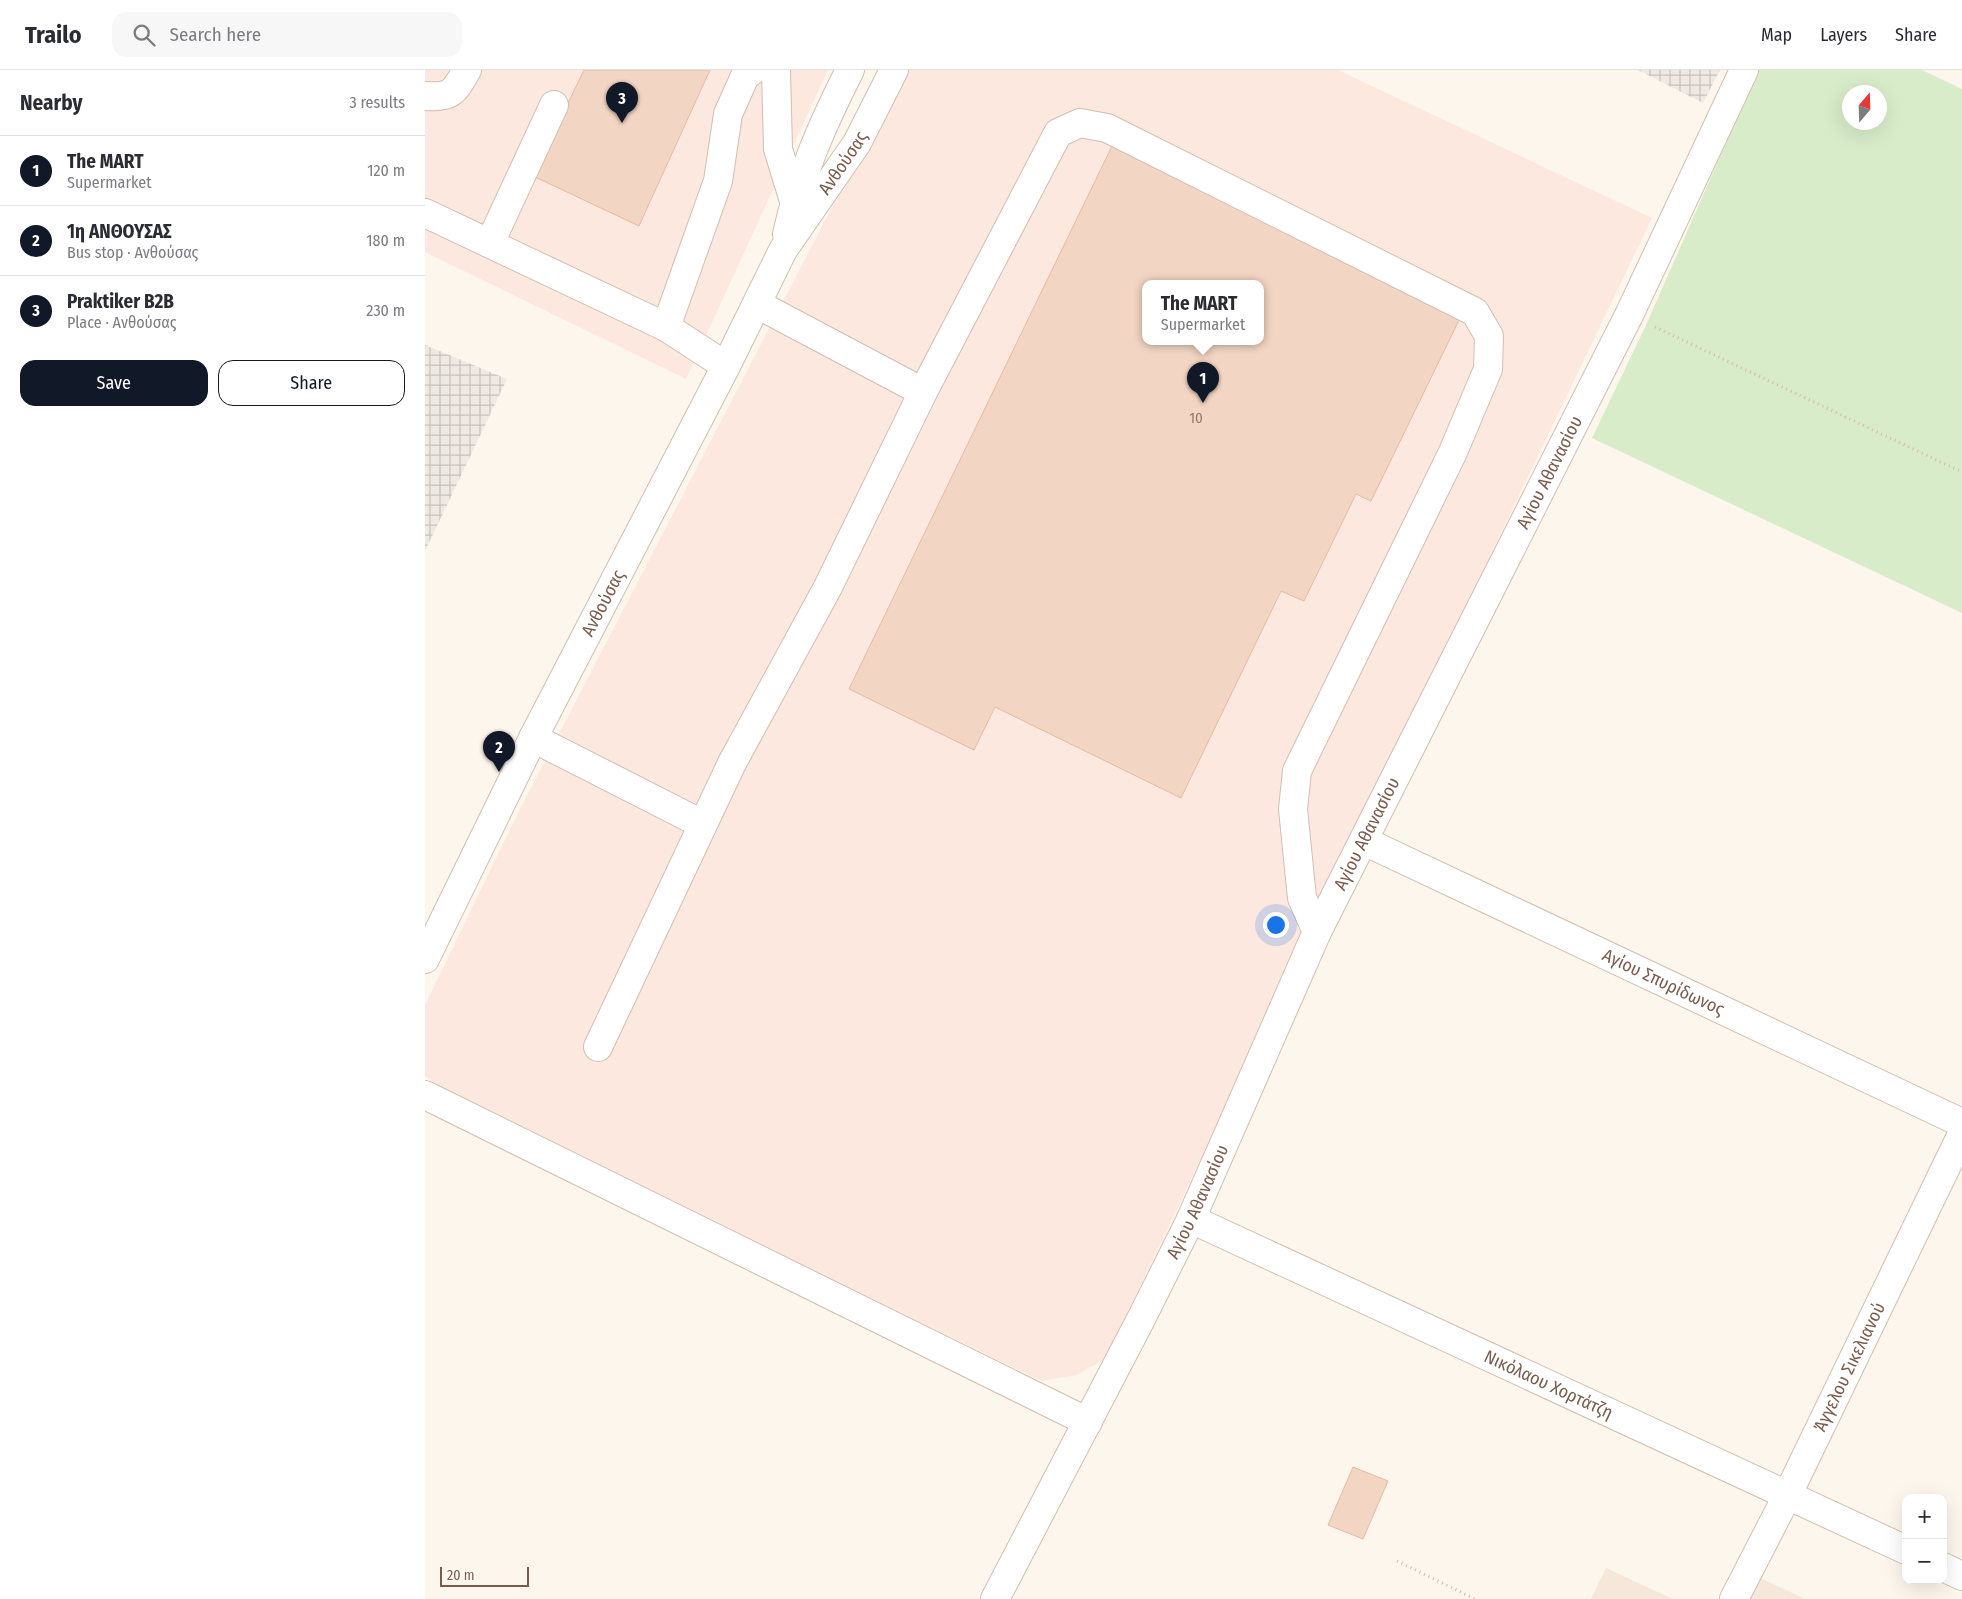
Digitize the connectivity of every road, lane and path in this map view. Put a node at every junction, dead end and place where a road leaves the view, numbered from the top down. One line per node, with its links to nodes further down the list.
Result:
1 (467, 70): 7 (street)
2 (753, 70): 15 (street)
3 (775, 70): 9 (street)
4 (850, 70): 9 (street, Ανθούσας)
5 (894, 70): 12 (street, Ανθούσας)
6 (1743, 70): 14 (street, Αγίου Αθανασίου)
7 (425, 96)
8 (554, 105): 11 (street)
9 (794, 201): 12 (street, Ανθούσας)
10 (425, 213): 11 (street)
11 (490, 243): 15 (street)
12 (783, 250): 13 (street, Ανθούσας)
13 (757, 304): 16 (street, Ανθούσας); 17 (street)
14 (1630, 313): 18 (path); 21 (street, Αγίου Αθανασίου)
15 (667, 328): 16 (street)
16 (725, 366): 19 (street, Ανθούσας)
17 (923, 392): 20 (street); 22 (street)
18 (1962, 472)
19 (533, 738): 20 (street); 23 (street, Ανθούσας)
20 (703, 824): 24 (street)
21 (1364, 842): 22 (street, Αγίου Αθανασίου); 26 (street, Αγίου Σπυρίδωνος)
22 (1317, 932): 28 (street, Αγίου Αθανασίου)
23 (425, 959)
24 (597, 1047)
25 (425, 1095): 29 (street)
26 (1962, 1123)
27 (1962, 1134): 30 (street, Άγγελου Σικελιανού)
28 (1191, 1219): 29 (street, Αγίου Αθανασίου); 30 (street, Νικόλαου Χορτάτζη)
29 (1088, 1422): 35 (street, Αγίου Αθανασίου)
30 (1787, 1496): 31 (street, Νικόλαου Χορτάτζη); 37 (street, Άγγελου Σικελιανού)
31 (1902, 1548)
32 (1397, 1560): 36 (path)
33 (1947, 1570): 34 (street)
34 (1962, 1576)
35 (995, 1599)
36 (1475, 1599)
37 (1734, 1599)

